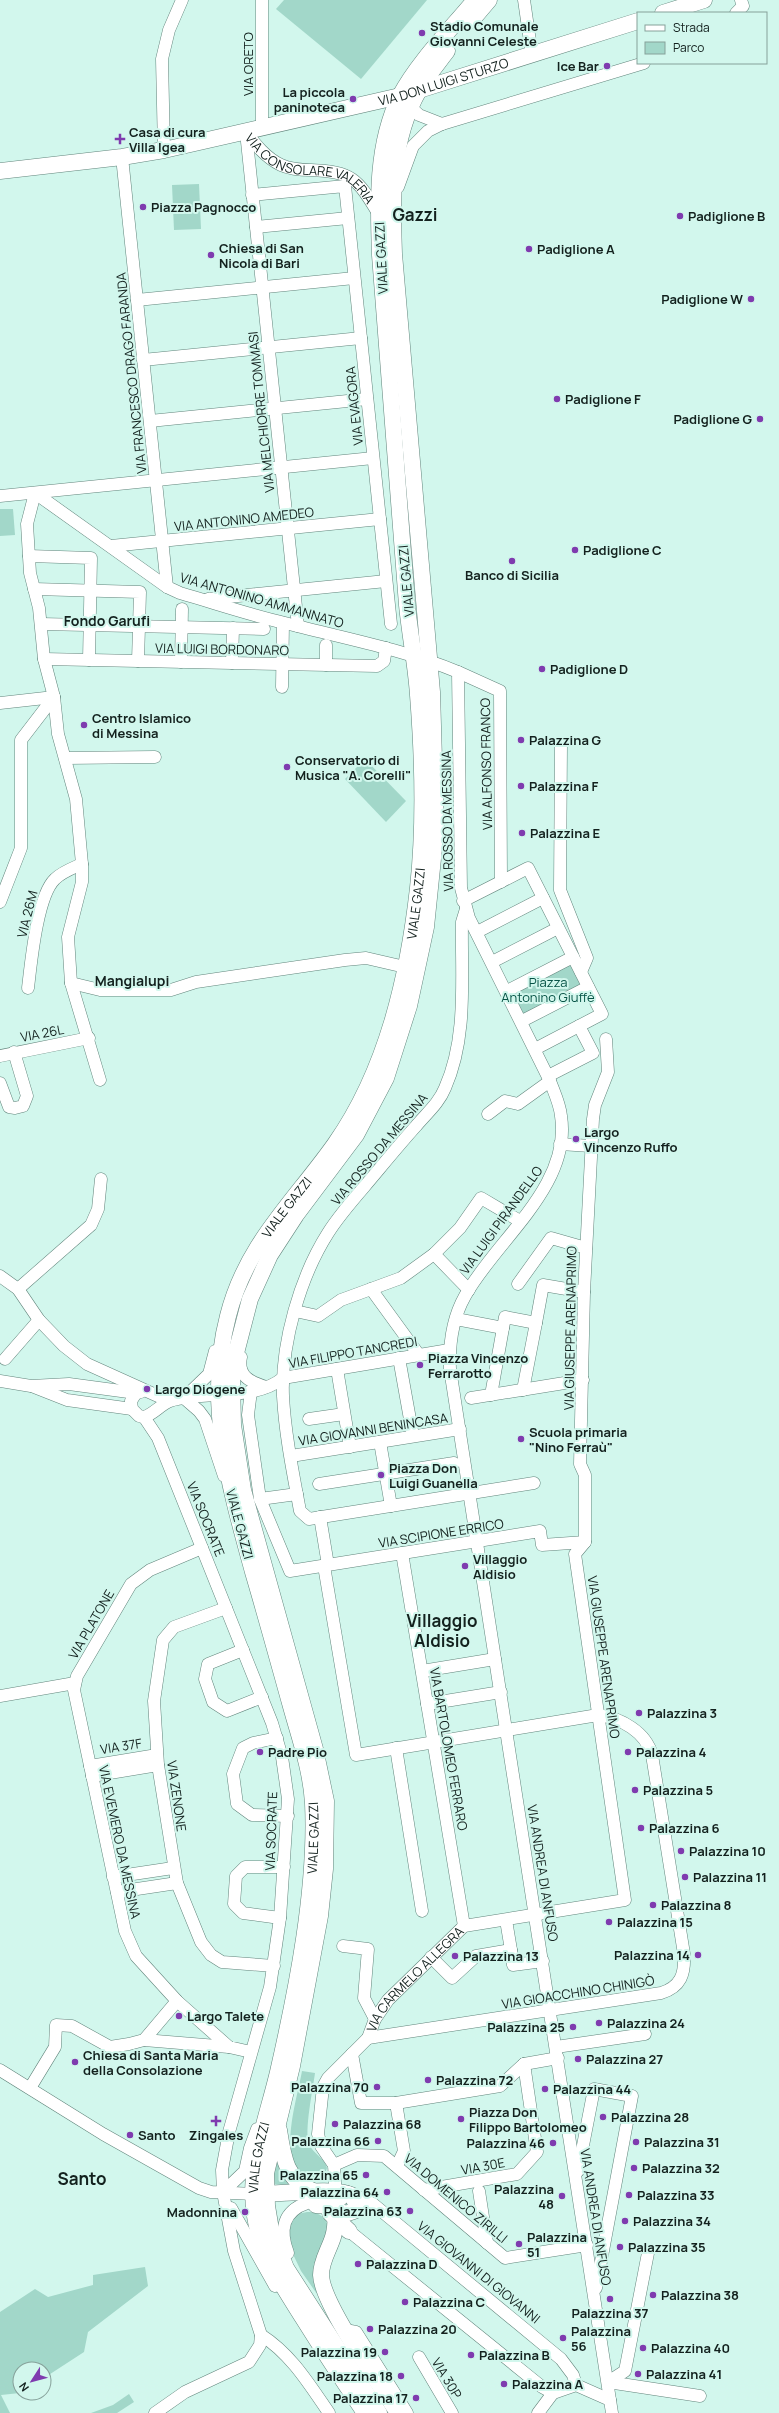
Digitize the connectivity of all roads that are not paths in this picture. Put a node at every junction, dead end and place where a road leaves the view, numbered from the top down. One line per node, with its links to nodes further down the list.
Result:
1 (182, 0): 17 (street)
2 (262, 0): 15 (street, VIA ORETO)
3 (475, 0): 12 (main road, VIALE GAZZI)
4 (489, 0): 11 (main road, VIALE GAZZI)
5 (524, 0): 9 (street)
6 (704, 0): 7 (main road)
7 (666, 12)
8 (637, 21): 9 (main road, VIA DON LUIGI STURZO)
9 (532, 55): 11 (main road, VIA DON LUIGI STURZO)
10 (641, 64): 14 (street, VIA CONSOLARE VALERIA)
11 (418, 90): 12 (main road, VIA DON LUIGI STURZO); 13 (main road, VIALE GAZZI)
12 (400, 96): 13 (street); 15 (main road, VIA DON LUIGI STURZO); 22 (main road, VIALE GAZZI)
13 (411, 108): 14 (street); 21 (main road, VIALE GAZZI)
14 (442, 124): 21 (street, VIA CONSOLARE VALERIA)
15 (262, 128): 16 (main road, VIA DON LUIGI STURZO)
16 (246, 132): 17 (main road, VIA CONSOLARE VALERIA); 20 (street, VIA MELCHIORRE TOMMASI); 22 (street, VIA CONSOLARE VALERIA)
17 (164, 150): 18 (main road, VIA CONSOLARE VALERIA)
18 (122, 157): 19 (main road, VIA CONSOLARE VALERIA); 27 (street, VIA FRANCESCO DRAGO FARANDA)
19 (0, 171)
20 (252, 195): 23 (street, VIA EVAGORA); 24 (street, VIA MELCHIORRE TOMMASI)
21 (392, 199): 62 (main road, VIALE GAZZI)
22 (378, 213): 62 (main road, VIALE GAZZI)
23 (348, 218): 24 (street); 25 (street, VIA EVAGORA)
24 (256, 227): 26 (street, VIA MELCHIORRE TOMMASI)
25 (354, 278): 26 (street); 28 (street, VIA EVAGORA)
26 (262, 287): 27 (street); 29 (street, VIA MELCHIORRE TOMMASI)
27 (137, 300): 30 (street, VIA FRANCESCO DRAGO FARANDA)
28 (361, 338): 29 (street); 31 (street, VIA EVAGORA)
29 (268, 347): 30 (street); 32 (street, VIA MELCHIORRE TOMMASI)
30 (143, 360): 33 (street, VIA FRANCESCO DRAGO FARANDA)
31 (367, 398): 32 (street); 34 (street, VIA EVAGORA)
32 (274, 408): 33 (street); 35 (street, VIA MELCHIORRE TOMMASI)
33 (150, 420): 36 (street, VIA FRANCESCO DRAGO FARANDA)
34 (373, 458): 35 (street); 39 (street, VIA EVAGORA)
35 (281, 468): 36 (street); 40 (street, VIA MELCHIORRE TOMMASI)
36 (156, 480): 37 (street); 41 (street, VIA FRANCESCO DRAGO FARANDA)
37 (36, 492): 38 (street); 42 (street, VIA ANTONINO AMMANNATO); 43 (street)
38 (0, 496)
39 (380, 519): 40 (street, VIA ANTONINO AMEDEO); 44 (street, VIA EVAGORA)
40 (287, 528): 41 (street, VIA ANTONINO AMEDEO); 47 (street, VIA MELCHIORRE TOMMASI)
41 (162, 541): 42 (street, VIA ANTONINO AMEDEO); 45 (street, VIA FRANCESCO DRAGO FARANDA)
42 (111, 546): 45 (street, VIA ANTONINO AMMANNATO)
43 (29, 556): 46 (street); 48 (street)
44 (386, 581): 47 (street); 53 (street, VIA EVAGORA)
45 (167, 587): 49 (street, VIA ANTONINO AMMANNATO)
46 (34, 589): 48 (street); 52 (street)
47 (294, 590): 49 (street); 55 (street, VIA MELCHIORRE TOMMASI)
48 (90, 591): 54 (street); 56 (street)
49 (202, 600): 51 (street, VIA ANTONINO AMMANNATO)
50 (182, 609): 57 (street)
51 (283, 623): 55 (street, VIA ANTONINO AMMANNATO); 68 (street)
52 (41, 624): 54 (street); 63 (street)
53 (391, 624)
54 (90, 625): 56 (street); 64 (street)
55 (298, 626): 61 (street, VIA ANTONINO AMMANNATO)
56 (139, 627): 57 (street); 65 (street)
57 (181, 627): 58 (street); 66 (street)
58 (233, 628): 59 (street); 67 (street)
59 (264, 629)
60 (326, 645): 69 (street)
61 (386, 648): 62 (street, VIA ANTONINO AMMANNATO); 69 (street, VIA LUIGI BORDONARO)
62 (421, 658): 70 (street); 86 (main road, VIALE GAZZI); 106 (main road, VIALE GAZZI)
63 (44, 659): 64 (street, VIA LUIGI BORDONARO); 72 (street)
64 (89, 660): 65 (street, VIA LUIGI BORDONARO)
65 (138, 661): 66 (street, VIA LUIGI BORDONARO)
66 (181, 662): 67 (street, VIA LUIGI BORDONARO)
67 (232, 663): 68 (street, VIA LUIGI BORDONARO)
68 (283, 664): 69 (street, VIA LUIGI BORDONARO); 71 (street)
69 (326, 665)
70 (458, 672): 78 (street, VIA ALFONSO FRANCO); 81 (street, VIA ROSSO DA MESSINA)
71 (282, 687)
72 (54, 697): 73 (street); 76 (street); 80 (street)
73 (0, 704)
74 (561, 743): 87 (street)
75 (155, 757): 76 (street)
76 (65, 758): 77 (street)
77 (82, 864): 88 (street); 90 (street, VIA 26M)
78 (501, 882): 79 (street); 81 (street)
79 (543, 898): 82 (street); 83 (street)
80 (0, 902)
81 (464, 905): 83 (street, VIA LUIGI PIRANDELLO); 116 (street, VIA ROSSO DA MESSINA)
82 (558, 928): 84 (street); 85 (street)
83 (477, 932): 85 (street, VIA LUIGI PIRANDELLO)
84 (573, 957): 87 (street); 91 (street)
85 (492, 962): 91 (street, VIA LUIGI PIRANDELLO)
86 (405, 967): 88 (street); 121 (main road, VIALE GAZZI)
87 (581, 972): 89 (street)
88 (71, 983): 94 (street)
89 (588, 987): 92 (street); 93 (street)
90 (28, 988)
91 (507, 991): 92 (street, VIA LUIGI PIRANDELLO)
92 (522, 1021): 96 (street, VIA LUIGI PIRANDELLO)
93 (579, 1026): 96 (street); 99 (street)
94 (89, 1038): 97 (street, VIA 26L); 100 (street)
95 (606, 1039): 104 (street, VIA GIUSEPPE ARENAPRIMO)
96 (535, 1049): 99 (street, VIA LUIGI PIRANDELLO)
97 (14, 1052): 98 (street, VIA 26L); 101 (street)
98 (0, 1056)
99 (549, 1079): 102 (street); 103 (street, VIA LUIGI PIRANDELLO)
100 (100, 1080)
101 (0, 1083)
102 (488, 1114)
103 (560, 1144): 104 (street); 107 (street, VIA LUIGI PIRANDELLO)
104 (591, 1146): 108 (street, VIA GIUSEPPE ARENAPRIMO)
105 (101, 1179): 112 (street)
106 (296, 1215): 131 (street); 135 (main road, VIALE GAZZI)
107 (520, 1220): 109 (street); 114 (street, VIA LUIGI PIRANDELLO)
108 (586, 1248): 111 (street); 115 (street, VIA GIUSEPPE ARENAPRIMO)
109 (434, 1254): 113 (street); 114 (street)
110 (0, 1276): 112 (street)
111 (518, 1284)
112 (18, 1289): 118 (street)
113 (371, 1289): 116 (street); 123 (street)
114 (469, 1290): 117 (street, VIA LUIGI PIRANDELLO)
115 (584, 1292): 119 (street); 128 (street, VIA GIUSEPPE ARENAPRIMO)
116 (295, 1311): 127 (street, VIA ROSSO DA MESSINA)
117 (456, 1319): 120 (street); 122 (street, VIA LUIGI PIRANDELLO)
118 (39, 1320): 125 (street); 133 (street)
119 (536, 1323): 120 (street); 132 (street)
120 (503, 1328): 136 (street)
121 (224, 1334): 135 (main road, VIALE GAZZI); 137 (street)
122 (449, 1350): 123 (street, VIA FILIPPO TANCREDI); 145 (street, VIA ANDREA DI ANFUSO)
123 (419, 1355): 124 (street, VIA FILIPPO TANCREDI)
124 (400, 1358): 126 (street, VIA FILIPPO TANCREDI); 146 (street)
125 (5, 1359)
126 (337, 1369): 127 (street, VIA FILIPPO TANCREDI); 142 (street)
127 (283, 1378): 131 (street, VIA FILIPPO TANCREDI); 149 (street, VIA ROSSO DA MESSINA)
128 (583, 1380): 132 (street); 161 (street, VIA GIUSEPPE ARENAPRIMO)
129 (0, 1381): 130 (street)
130 (31, 1386): 133 (street); 140 (street)
131 (267, 1387): 134 (street, VIA FILIPPO TANCREDI)
132 (524, 1390): 136 (street)
133 (141, 1391): 139 (street); 140 (street); 141 (street)
134 (251, 1391): 135 (street, VIA FILIPPO TANCREDI); 144 (street); 157 (street)
135 (226, 1394): 137 (street, VIA FILIPPO TANCREDI); 144 (main road, VIALE GAZZI); 154 (main road, VIALE GAZZI)
136 (491, 1395): 138 (street)
137 (184, 1398): 139 (street, VIA FILIPPO TANCREDI); 154 (street)
138 (471, 1398)
139 (170, 1402): 141 (street, VIA FILIPPO TANCREDI)
140 (132, 1409): 141 (street)
141 (151, 1412): 162 (street, VIA SOCRATE)
142 (344, 1414): 143 (street); 148 (street)
143 (309, 1420)
144 (233, 1425): 213 (main road, VIALE GAZZI)
145 (460, 1429): 146 (street, VIA GIOVANNI BENINCASA); 156 (street, VIA ANDREA DI ANFUSO)
146 (413, 1436): 147 (street, VIA GIOVANNI BENINCASA)
147 (380, 1442): 148 (street, VIA GIOVANNI BENINCASA); 151 (street)
148 (350, 1447): 149 (street, VIA GIOVANNI BENINCASA)
149 (291, 1456): 155 (street, VIA ROSSO DA MESSINA)
150 (454, 1463): 151 (street)
151 (385, 1474): 152 (street); 158 (street)
152 (319, 1484)
153 (534, 1484): 156 (street)
154 (231, 1492): 212 (main road, VIALE GAZZI)
155 (297, 1494): 157 (street); 159 (street, VIA ROSSO DA MESSINA)
156 (470, 1494): 158 (street); 160 (street, VIA ANDREA DI ANFUSO)
157 (260, 1499): 164 (street, VIA SCIPIONE ERRICO)
158 (390, 1506): 159 (street)
159 (315, 1518): 164 (street)
160 (477, 1541): 161 (street, VIA SCIPIONE ERRICO); 163 (street, VIA SCIPIONE ERRICO); 167 (street, VIA ANDREA DI ANFUSO)
161 (585, 1542): 174 (street, VIA GIUSEPPE ARENAPRIMO)
162 (202, 1548): 165 (street, VIA SOCRATE); 169 (street, VIA PLATONE)
163 (402, 1553): 164 (street, VIA SCIPIONE ERRICO); 168 (street, VIA BARTOLOMEO FERRARO)
164 (326, 1566): 178 (street)
165 (226, 1608): 166 (street, VIA SOCRATE); 179 (street, VIA ZENONE)
166 (243, 1650): 172 (street, VIA SOCRATE); 172 (street)
167 (496, 1659): 168 (street); 170 (street, VIA ANDREA DI ANFUSO)
168 (422, 1671): 173 (street, VIA BARTOLOMEO FERRARO)
169 (75, 1683): 171 (street); 180 (street, VIA EVEMERO DA MESSINA)
170 (501, 1692): 173 (street); 175 (street, VIA ANDREA DI ANFUSO)
171 (0, 1696)
172 (262, 1697): 176 (street, VIA SOCRATE)
173 (427, 1704): 177 (street, VIA BARTOLOMEO FERRARO)
174 (598, 1715): 175 (street); 187 (street, VIA GIUSEPPE ARENAPRIMO); 199 (street, VIA GIOACCHINO CHINIGÒ)
175 (507, 1730): 177 (street); 189 (street, VIA ANDREA DI ANFUSO)
176 (277, 1738): 181 (street, VIA SOCRATE); 181 (street)
177 (434, 1742): 178 (street); 192 (street, VIA BARTOLOMEO FERRARO)
178 (396, 1748): 188 (street)
179 (157, 1760): 180 (street, VIA 37F); 183 (street, VIA ZENONE)
180 (91, 1771): 184 (street, VIA EVEMERO DA MESSINA)
181 (288, 1816): 182 (street, VIA SOCRATE)
182 (284, 1867): 190 (street, VIA SOCRATE); 190 (street)
183 (173, 1868): 184 (street); 185 (street, VIA ZENONE)
184 (113, 1877): 186 (street, VIA EVEMERO DA MESSINA)
185 (177, 1883): 186 (street); 197 (street, VIA ZENONE)
186 (117, 1892): 198 (street, VIA EVEMERO DA MESSINA)
187 (626, 1900): 189 (street, VIA CARMELO ALLEGRA)
188 (422, 1911)
189 (535, 1915): 191 (street, VIA CARMELO ALLEGRA); 196 (street, VIA ANDREA DI ANFUSO)
190 (280, 1918): 197 (street, VIA SOCRATE)
191 (506, 1920): 192 (street, VIA CARMELO ALLEGRA); 194 (street)
192 (464, 1926): 195 (street, VIA CARMELO ALLEGRA)
193 (343, 1946): 200 (street)
194 (511, 1950): 195 (street); 196 (street)
195 (431, 1958): 200 (street, VIA CARMELO ALLEGRA)
196 (542, 1961): 199 (street, VIA ANDREA DI ANFUSO)
197 (274, 1966): 205 (street, VIA SOCRATE)
198 (173, 1997): 203 (street); 204 (street, VIA EVEMERO DA MESSINA)
199 (550, 2010): 202 (street, VIA GIOACCHINO CHINIGÒ); 206 (street, VIA ANDREA DI ANFUSO)
200 (375, 2019): 202 (street, VIA CARMELO ALLEGRA)
201 (645, 2034): 206 (street)
202 (368, 2038): 207 (street, VIA CARMELO ALLEGRA)
203 (144, 2040): 204 (street); 210 (street)
204 (229, 2047): 205 (street)
205 (251, 2052): 219 (street, VIA SOCRATE)
206 (557, 2053): 208 (street); 216 (street, VIA ANDREA DI ANFUSO)
207 (352, 2054): 211 (street); 215 (street, VIA CARMELO ALLEGRA)
208 (524, 2064): 211 (street); 217 (street, VIA 30E)
209 (0, 2070): 210 (street)
210 (30, 2088): 219 (street)
211 (396, 2103): 214 (street)
212 (270, 2104): 219 (street); 220 (main road, VIALE GAZZI)
213 (278, 2125): 220 (main road, VIALE GAZZI); 221 (main road)
214 (397, 2166): 215 (street, VIA DOMENICO ZIRILLI); 217 (street, VIA DOMENICO ZIRILLI)
215 (335, 2170): 221 (street, VIA DOMENICO ZIRILLI); 222 (street)
216 (577, 2180): 225 (street, VIA ANDREA DI ANFUSO); 230 (street)
217 (424, 2190): 224 (street, VIA DOMENICO ZIRILLI)
218 (479, 2191): 224 (street)
219 (223, 2192): 220 (street); 227 (street); 229 (street, VIA SOCRATE)
220 (267, 2195): 221 (main road); 232 (main road, VIALE GAZZI); 234 (main road, VIALE GAZZI)
221 (312, 2200): 222 (main road); 234 (street, VIA DOMENICO ZIRILLI)
222 (340, 2202): 223 (main road); 223 (main road); 228 (main road); 237 (street, VIA GIOVANNI DI GIOVANNI)
223 (350, 2231): 228 (main road); 238 (street)
224 (487, 2243): 225 (street, VIA DOMENICO ZIRILLI)
225 (587, 2245): 230 (street, VIA ANDREA DI ANFUSO)
226 (648, 2253): 236 (street)
227 (261, 2264): 229 (street); 232 (street)
228 (321, 2271): 231 (main road)
229 (240, 2272): 233 (street, VIA SOCRATE)
230 (595, 2297): 236 (street, VIA ANDREA DI ANFUSO)
231 (345, 2330): 245 (main road); 246 (street)
232 (312, 2334): 243 (main road, VIALE GAZZI)
233 (261, 2335): 241 (street); 242 (street)
234 (330, 2338): 244 (main road, VIALE GAZZI)
235 (418, 2357): 247 (street, VIA 30P)
236 (608, 2382): 239 (street); 240 (street, VIA ANDREA DI ANFUSO)
237 (576, 2385): 238 (street); 240 (street)
238 (553, 2393): 248 (street)
239 (700, 2396)
240 (610, 2400): 249 (street)
241 (155, 2413)
242 (329, 2413)
243 (365, 2413)
244 (379, 2413)
245 (398, 2413)
246 (408, 2413)
247 (452, 2413)
248 (538, 2413)
249 (612, 2413)

